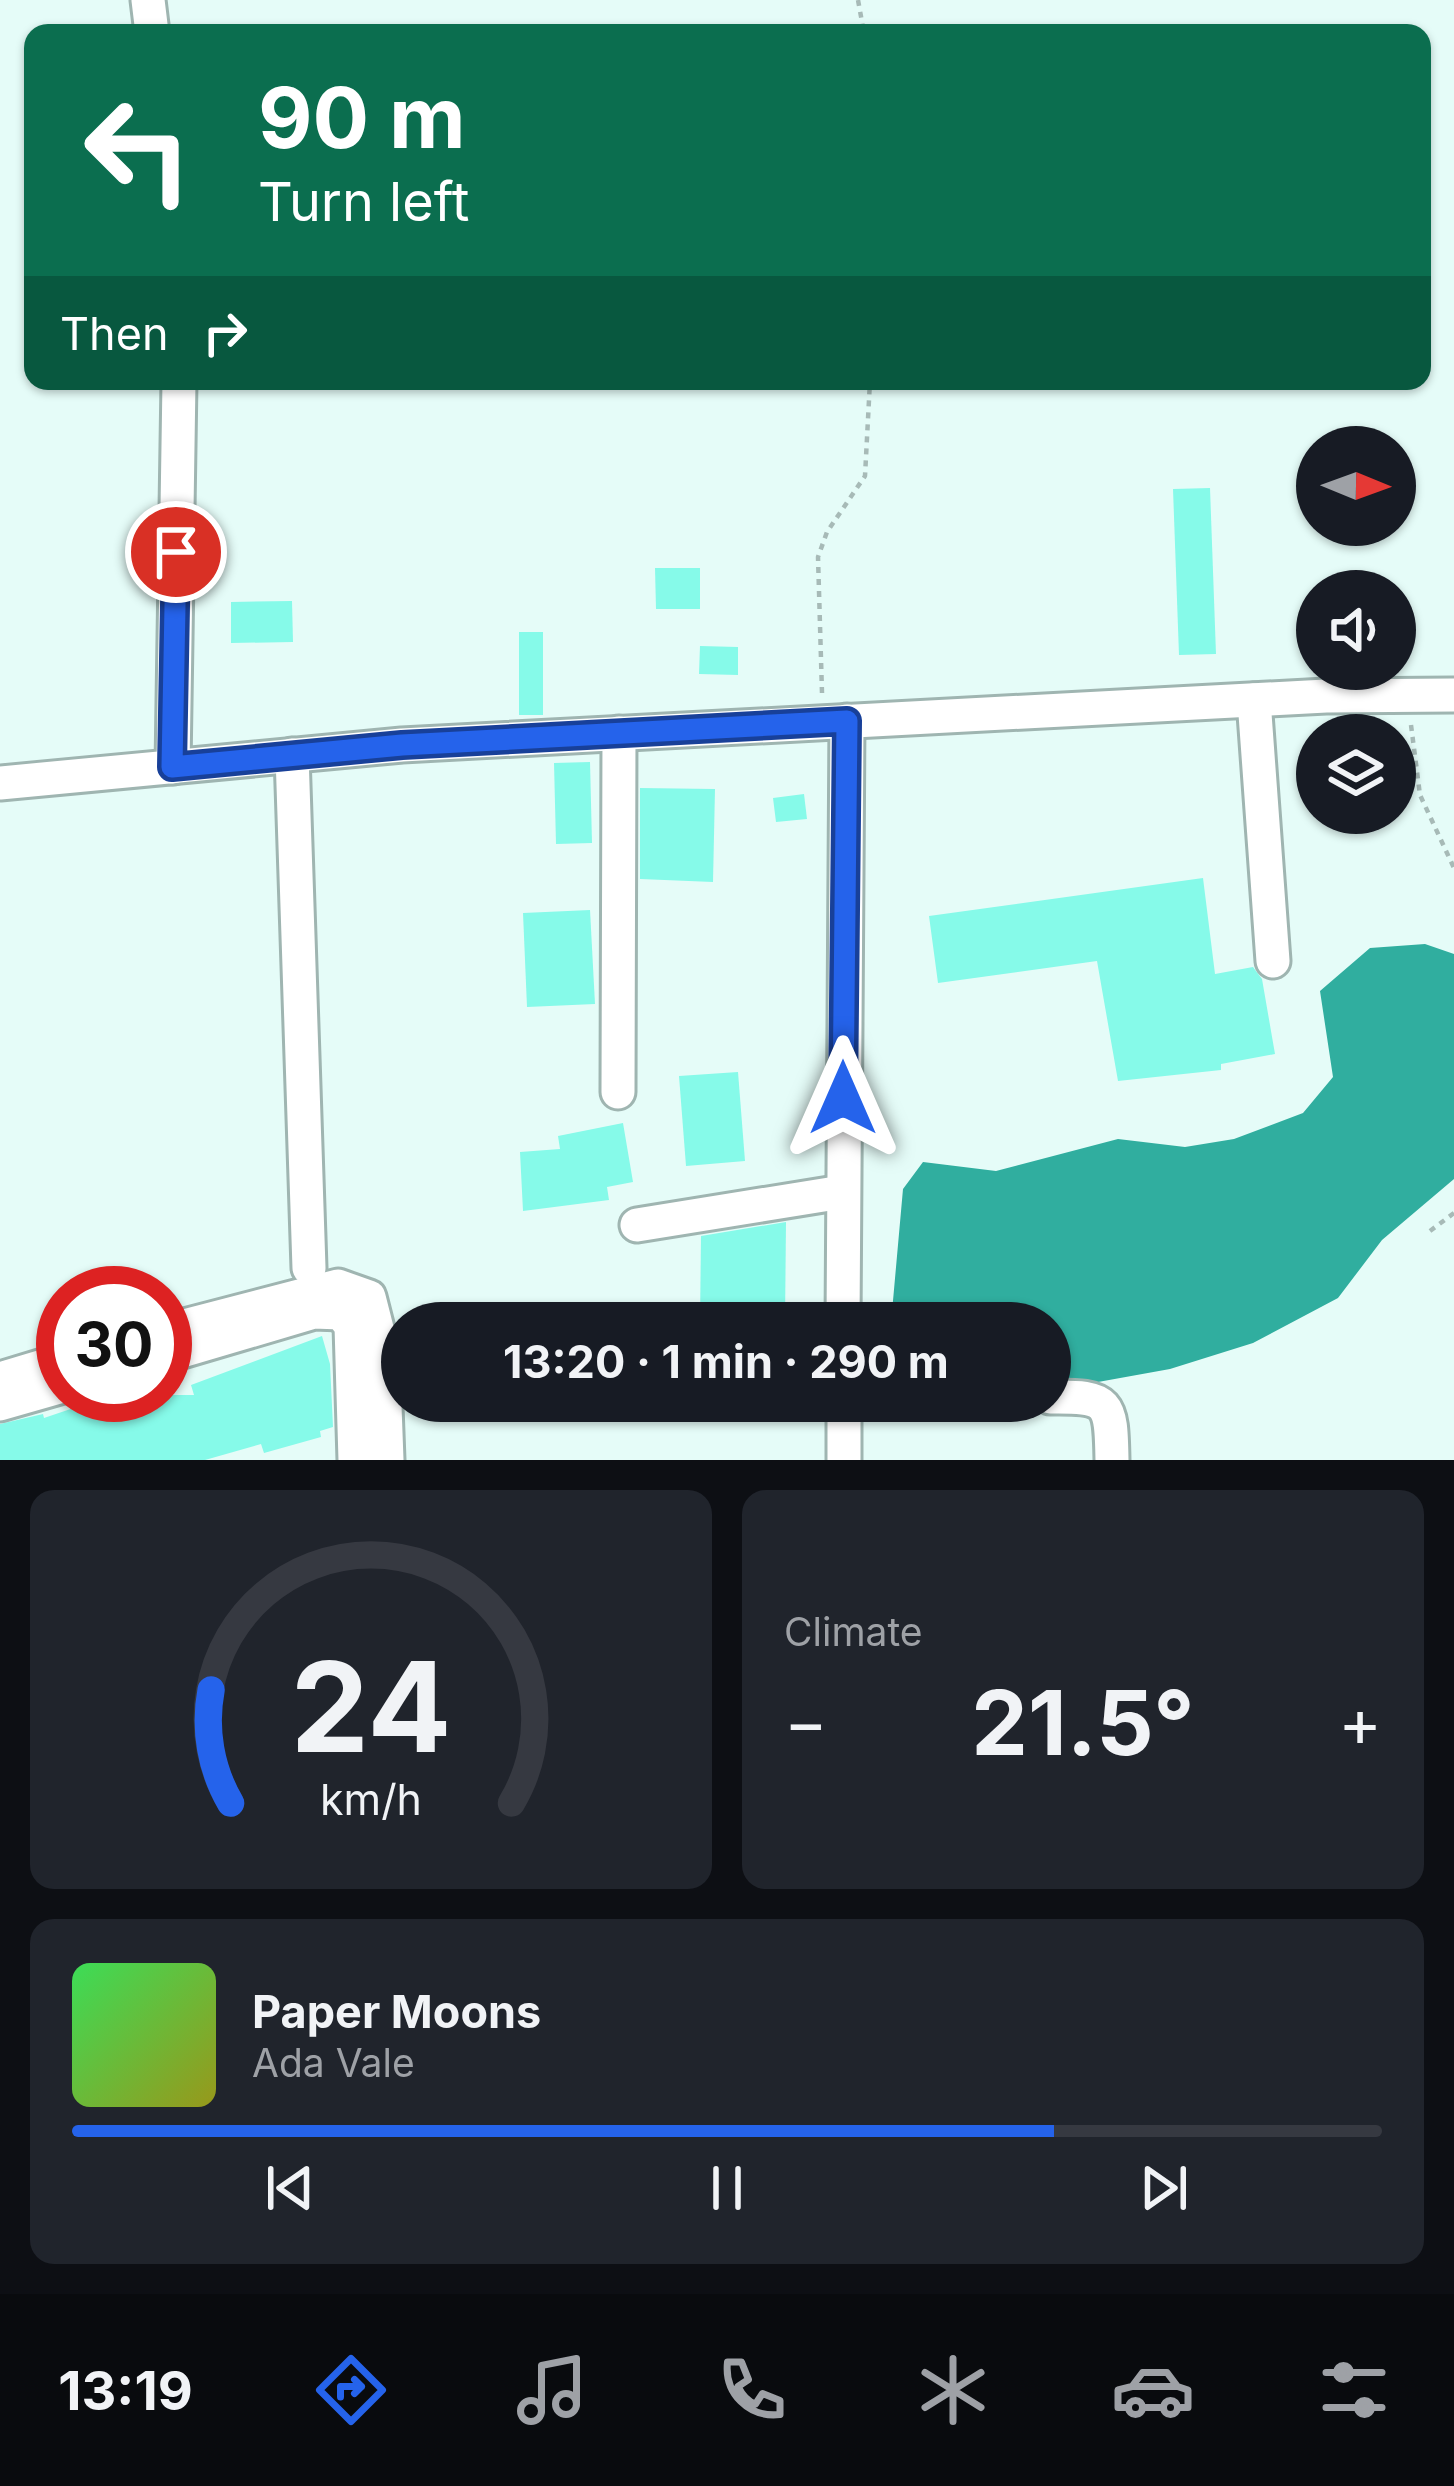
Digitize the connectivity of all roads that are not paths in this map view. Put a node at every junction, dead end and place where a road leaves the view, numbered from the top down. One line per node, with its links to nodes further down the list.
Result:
1 (179, 390): 7 (street)
2 (1454, 694): 3 (street)
3 (1254, 700): 4 (street); 9 (street)
4 (835, 722): 5 (street); 11 (street)
5 (619, 733): 6 (street); 10 (street)
6 (292, 755): 7 (street); 13 (street)
7 (172, 767): 8 (street)
8 (0, 784)
9 (1273, 961)
10 (618, 1092)
11 (842, 1192): 12 (street); 14 (street)
12 (637, 1225)
13 (309, 1268)
14 (843, 1302)
15 (192, 1323): 24 (street)
16 (192, 1348): 23 (street)
17 (36, 1368): 18 (street)
18 (0, 1378)
19 (36, 1394): 21 (street)
20 (1071, 1396): 26 (street)
21 (0, 1404)
22 (844, 1422): 25 (street)
23 (355, 1460)
24 (387, 1460)
25 (844, 1460)
26 (1112, 1460)

